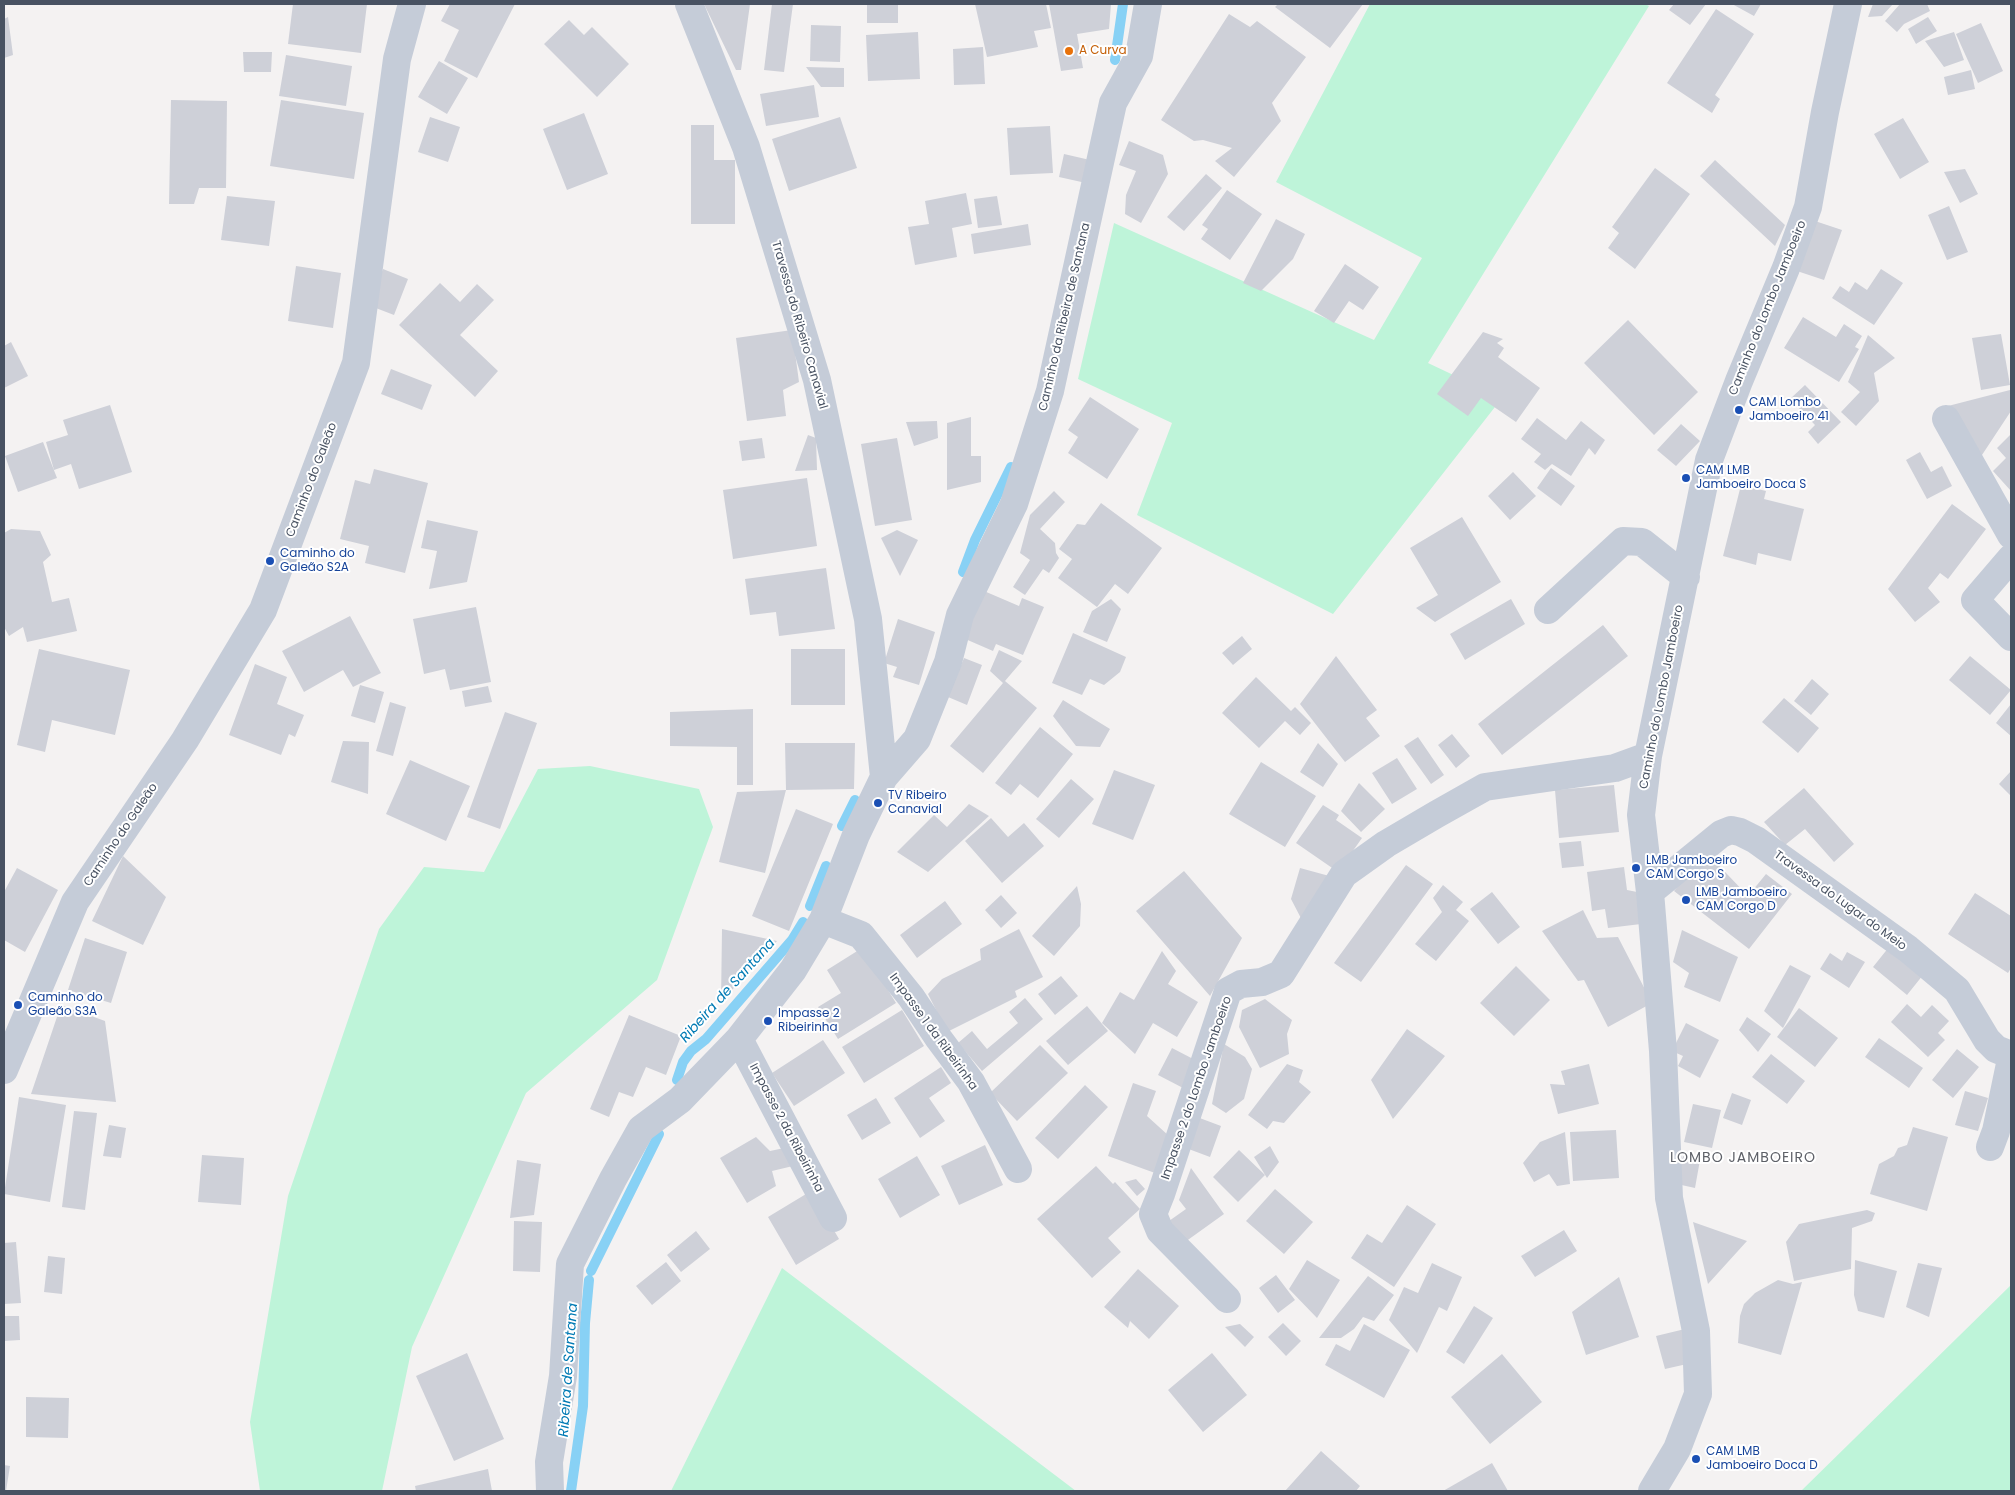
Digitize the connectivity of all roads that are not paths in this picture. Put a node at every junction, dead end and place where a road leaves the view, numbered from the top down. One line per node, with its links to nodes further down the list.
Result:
1 (412, 4): 18 (street, Caminho do Galeão)
2 (689, 4): 12 (street, Travessa do Ribeiro Canavial)
3 (1148, 4): 12 (street, Caminho da Ribeira de Santana)
4 (1848, 4): 8 (street, Caminho do Lombo Jamboeiro)
5 (1946, 419): 6 (street)
6 (2011, 535)
7 (2011, 558): 10 (street)
8 (1686, 577): 9 (street); 11 (street, Caminho do Lombo Jamboeiro)
9 (1548, 610)
10 (2011, 637)
11 (1648, 756): 13 (street, Caminho do Lombo Jamboeiro); 22 (street, Impasse 2 do Lombo Jamboeiro)
12 (884, 777): 14 (street, Caminho da Ribeira de Santana)
13 (1650, 892): 16 (street, Travessa do Lugar do Meio); 24 (street, Caminho do Lombo Jamboeiro)
14 (823, 920): 15 (street, Caminho da Ribeira de Santana); 20 (street, Impasse 1 da Ribeirinha)
15 (739, 1039): 21 (street, Impasse 2 da Ribeirinha); 23 (street, Caminho da Ribeira de Santana)
16 (2011, 1054)
17 (2011, 1059): 19 (street)
18 (4, 1070)
19 (1990, 1147)
20 (1018, 1169)
21 (833, 1218)
22 (1227, 1299)
23 (550, 1491)
24 (1652, 1491)

